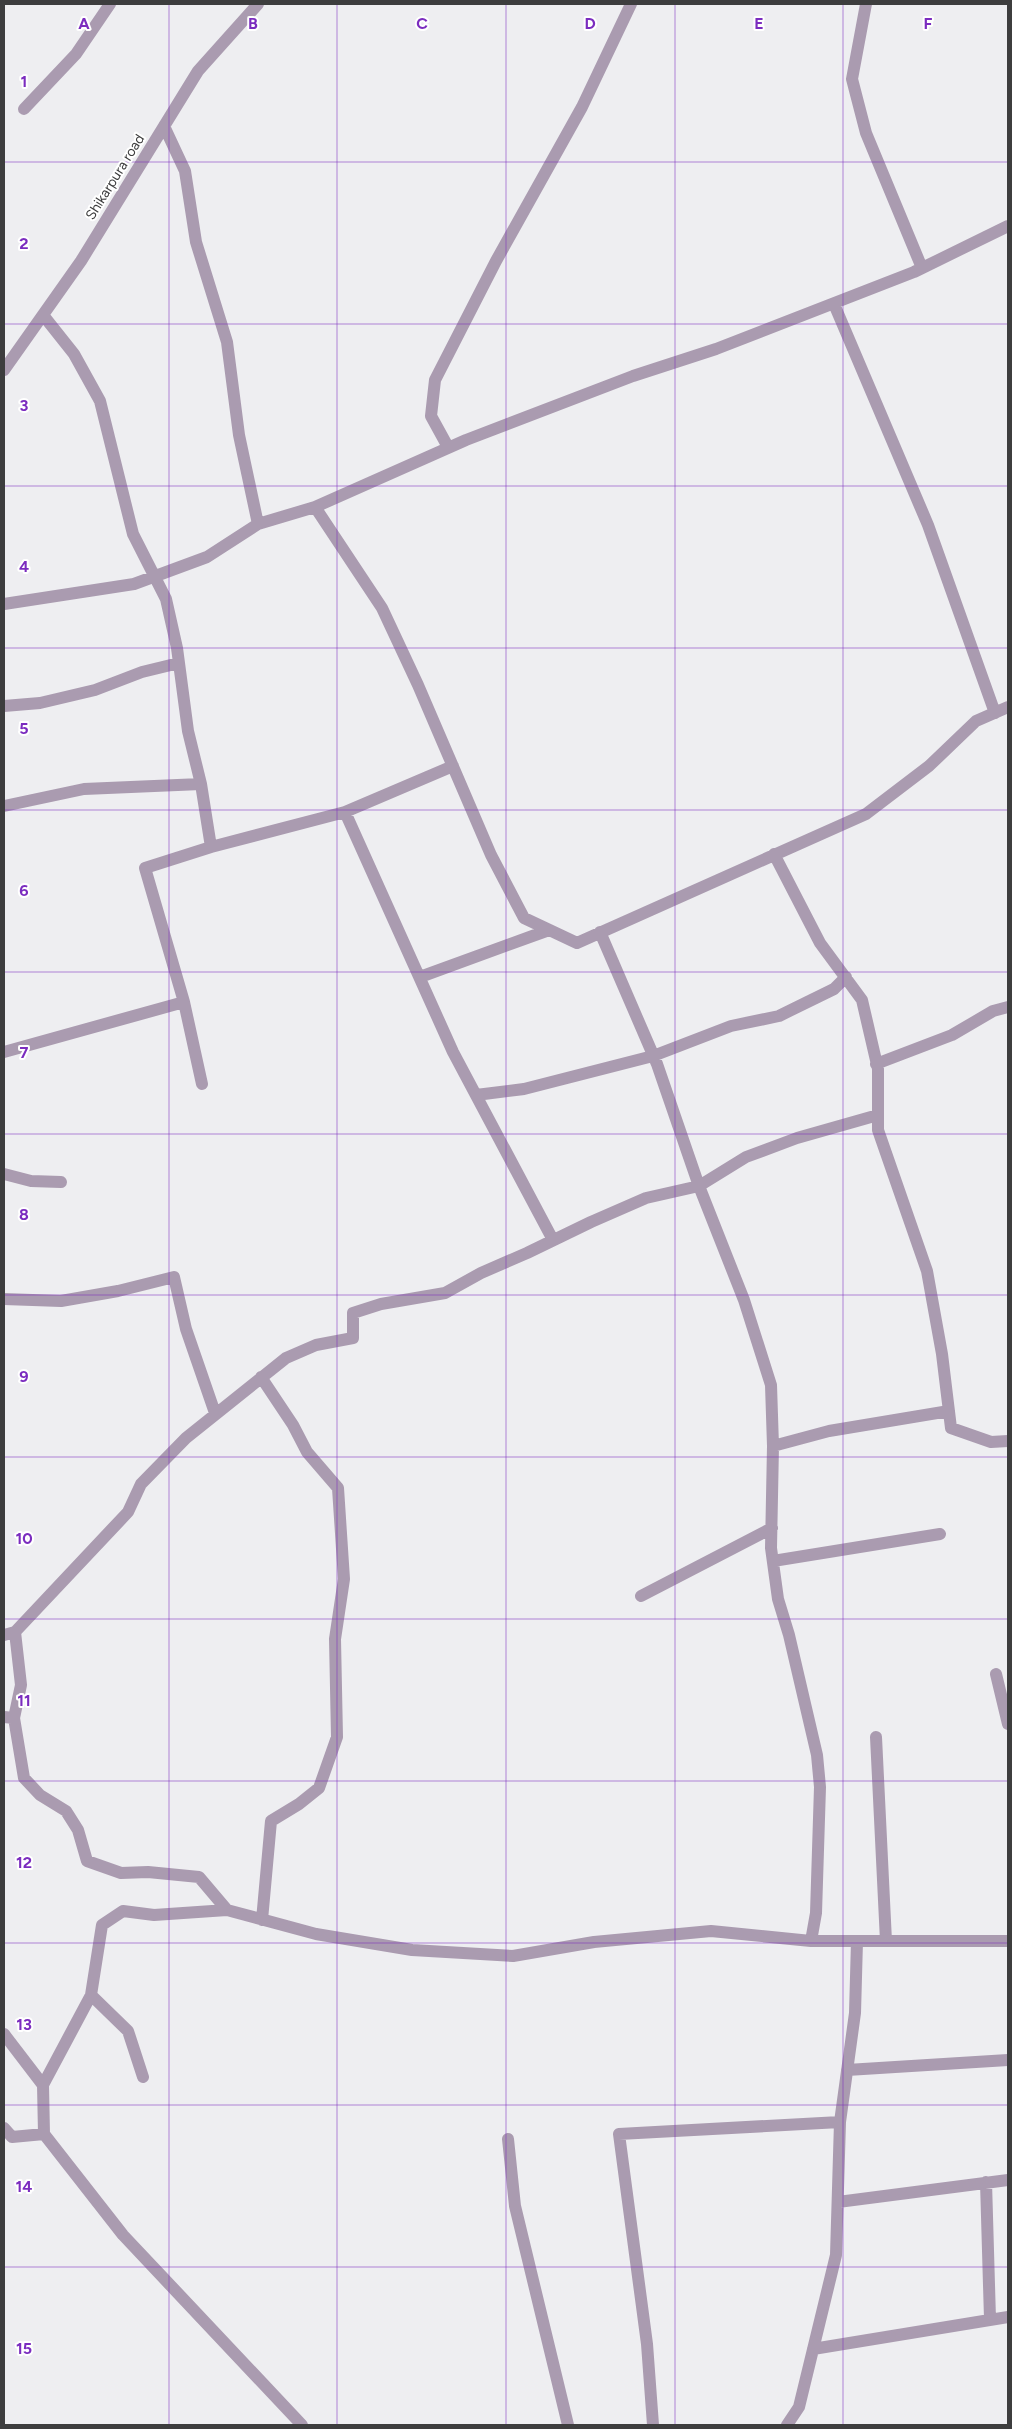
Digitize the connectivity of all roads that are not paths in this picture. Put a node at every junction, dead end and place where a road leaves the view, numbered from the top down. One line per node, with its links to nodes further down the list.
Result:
1 (110, 4): 5 (street)
2 (258, 4): 6 (street, Shikarpura road)
3 (631, 4): 12 (street)
4 (866, 4): 8 (street)
5 (24, 109)
6 (164, 126): 10 (street, Shikarpura road); 14 (street)
7 (1008, 226): 8 (street)
8 (922, 268): 9 (street)
9 (834, 304): 12 (street); 20 (street)
10 (43, 314): 11 (street, Shikarpura road); 15 (street)
11 (4, 370)
12 (448, 448): 13 (street)
13 (315, 507): 14 (street); 21 (street)
14 (258, 524): 15 (street)
15 (154, 577): 16 (street); 17 (street)
16 (4, 604)
17 (179, 663): 18 (street); 22 (street)
18 (4, 706)
19 (1008, 707): 20 (street)
20 (995, 713): 26 (street)
21 (453, 766): 24 (street); 27 (street)
22 (201, 784): 23 (street); 25 (street)
23 (4, 806)
24 (345, 812): 25 (street); 29 (street)
25 (210, 847): 31 (street)
26 (774, 854): 28 (street); 30 (street)
27 (549, 930): 28 (street); 29 (street)
28 (600, 932): 34 (street)
29 (420, 977): 37 (street)
30 (846, 977): 34 (street); 35 (street)
31 (184, 1002): 33 (street); 36 (street)
32 (1008, 1007): 35 (street)
33 (4, 1052)
34 (653, 1056): 37 (street); 41 (street)
35 (876, 1064): 38 (street)
36 (202, 1084)
37 (476, 1095): 42 (street)
38 (878, 1115): 41 (street); 45 (street)
39 (4, 1174): 40 (street)
40 (61, 1182)
41 (700, 1186): 42 (street); 48 (street)
42 (553, 1240): 44 (street)
43 (4, 1299): 46 (street)
44 (261, 1377): 46 (street); 59 (street)
45 (949, 1411): 47 (street); 48 (street)
46 (215, 1413): 53 (street)
47 (1008, 1441)
48 (773, 1446): 49 (street)
49 (772, 1528): 51 (street); 52 (street)
50 (940, 1534): 51 (street)
51 (773, 1561): 60 (street)
52 (641, 1596)
53 (10, 1634): 55 (street)
54 (996, 1674): 56 (street)
55 (9, 1718): 58 (street)
56 (1008, 1724)
57 (876, 1737): 62 (street)
58 (227, 1910): 59 (street); 64 (street)
59 (262, 1920): 60 (street)
60 (811, 1940): 61 (street)
61 (857, 1941): 62 (street); 67 (street)
62 (886, 1941): 63 (street)
63 (1008, 1941)
64 (90, 1995): 68 (street); 69 (street)
65 (4, 2034): 69 (street)
66 (1008, 2060): 67 (street)
67 (847, 2070): 70 (street)
68 (143, 2077)
69 (43, 2085): 72 (street)
70 (840, 2122): 76 (street); 82 (street)
71 (4, 2128): 72 (street)
72 (44, 2134): 80 (street)
73 (508, 2139): 81 (street)
74 (1008, 2180): 75 (street)
75 (986, 2182): 76 (street); 78 (street)
76 (838, 2202): 79 (street)
77 (1008, 2317): 78 (street)
78 (990, 2319): 79 (street)
79 (813, 2349): 83 (street)
80 (302, 2425)
81 (568, 2425)
82 (653, 2425)
83 (787, 2425)

